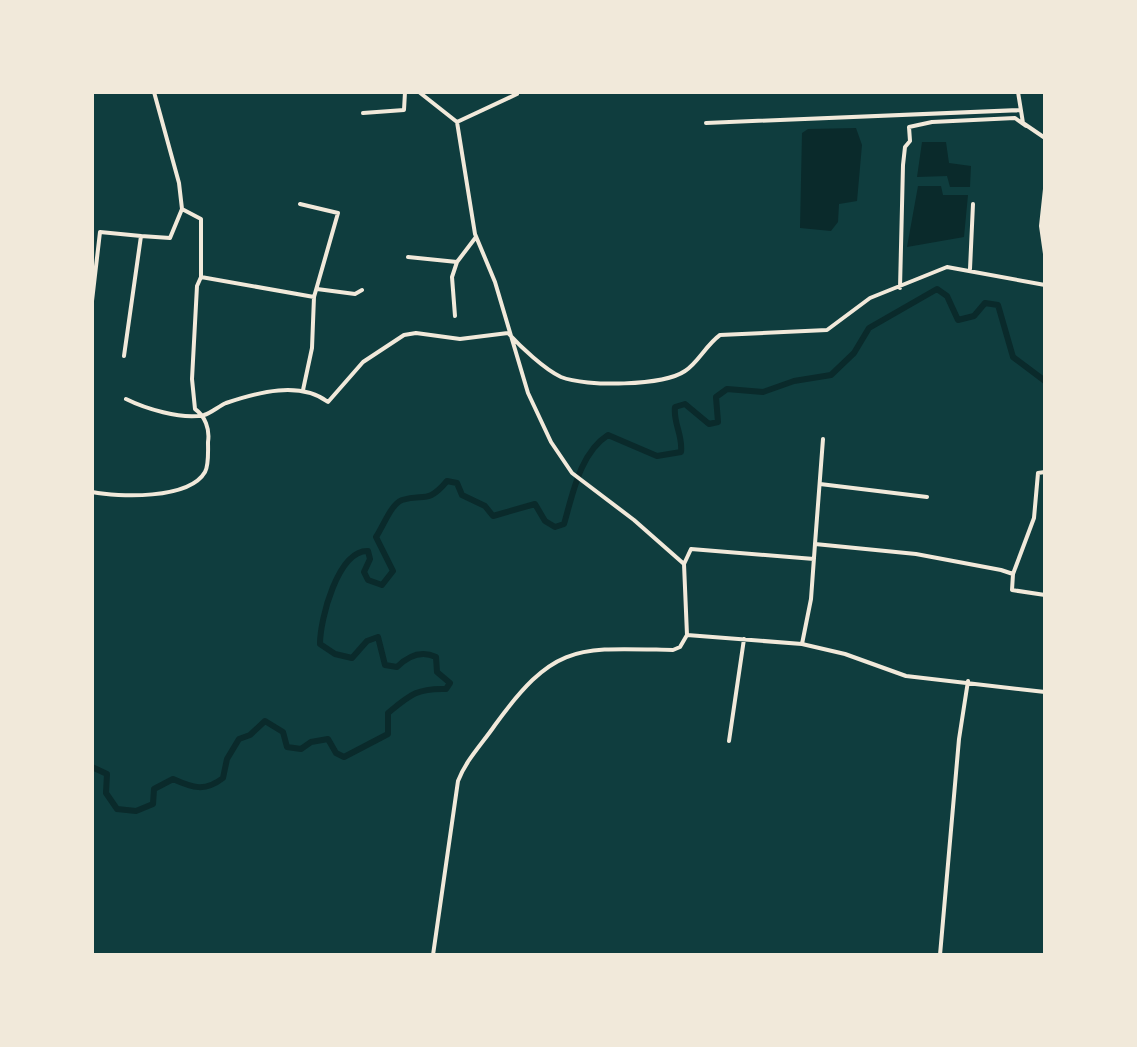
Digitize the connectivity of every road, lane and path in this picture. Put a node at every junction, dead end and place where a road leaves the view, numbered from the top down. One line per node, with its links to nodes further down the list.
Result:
1 (154, 92): 15 (street)
2 (405, 92): 7 (street)
3 (419, 92): 8 (street)
4 (1018, 92): 6 (street)
5 (517, 94): 8 (street)
6 (1021, 110): 9 (street); 10 (street)
7 (363, 113)
8 (457, 122): 17 (street)
9 (706, 123)
10 (1026, 126): 11 (street); 25 (street)
11 (1045, 138)
12 (1045, 189): 18 (street)
13 (300, 204): 26 (street)
14 (973, 204): 21 (street)
15 (182, 209): 16 (street); 23 (street)
16 (141, 236): 22 (street); 32 (street)
17 (476, 237): 20 (street); 31 (street)
18 (1045, 254)
19 (408, 257): 20 (street)
20 (457, 262): 30 (street)
21 (970, 269): 24 (street); 25 (street)
22 (93, 277): 29 (street)
23 (201, 277): 28 (street); 35 (street)
24 (1045, 285)
25 (900, 288): 31 (street)
26 (317, 289): 27 (street); 28 (street)
27 (362, 290)
28 (314, 297): 33 (street)
29 (92, 301)
30 (455, 316)
31 (508, 333): 33 (street); 43 (street)
32 (124, 356)
33 (303, 390): 35 (street)
34 (126, 399): 35 (street)
35 (203, 415): 39 (street)
36 (823, 439): 38 (street)
37 (1045, 472): 44 (street)
38 (820, 484): 40 (street); 41 (street)
39 (92, 492)
40 (927, 497)
41 (815, 544): 42 (street); 44 (street)
42 (814, 559): 43 (street); 48 (street)
43 (684, 564): 46 (street)
44 (1013, 574): 45 (street)
45 (1045, 595)
46 (687, 635): 47 (street); 52 (street)
47 (744, 639): 48 (street); 51 (street)
48 (802, 644): 49 (street)
49 (968, 681): 50 (street); 53 (street)
50 (1045, 692)
51 (729, 741)
52 (433, 955)
53 (940, 955)

